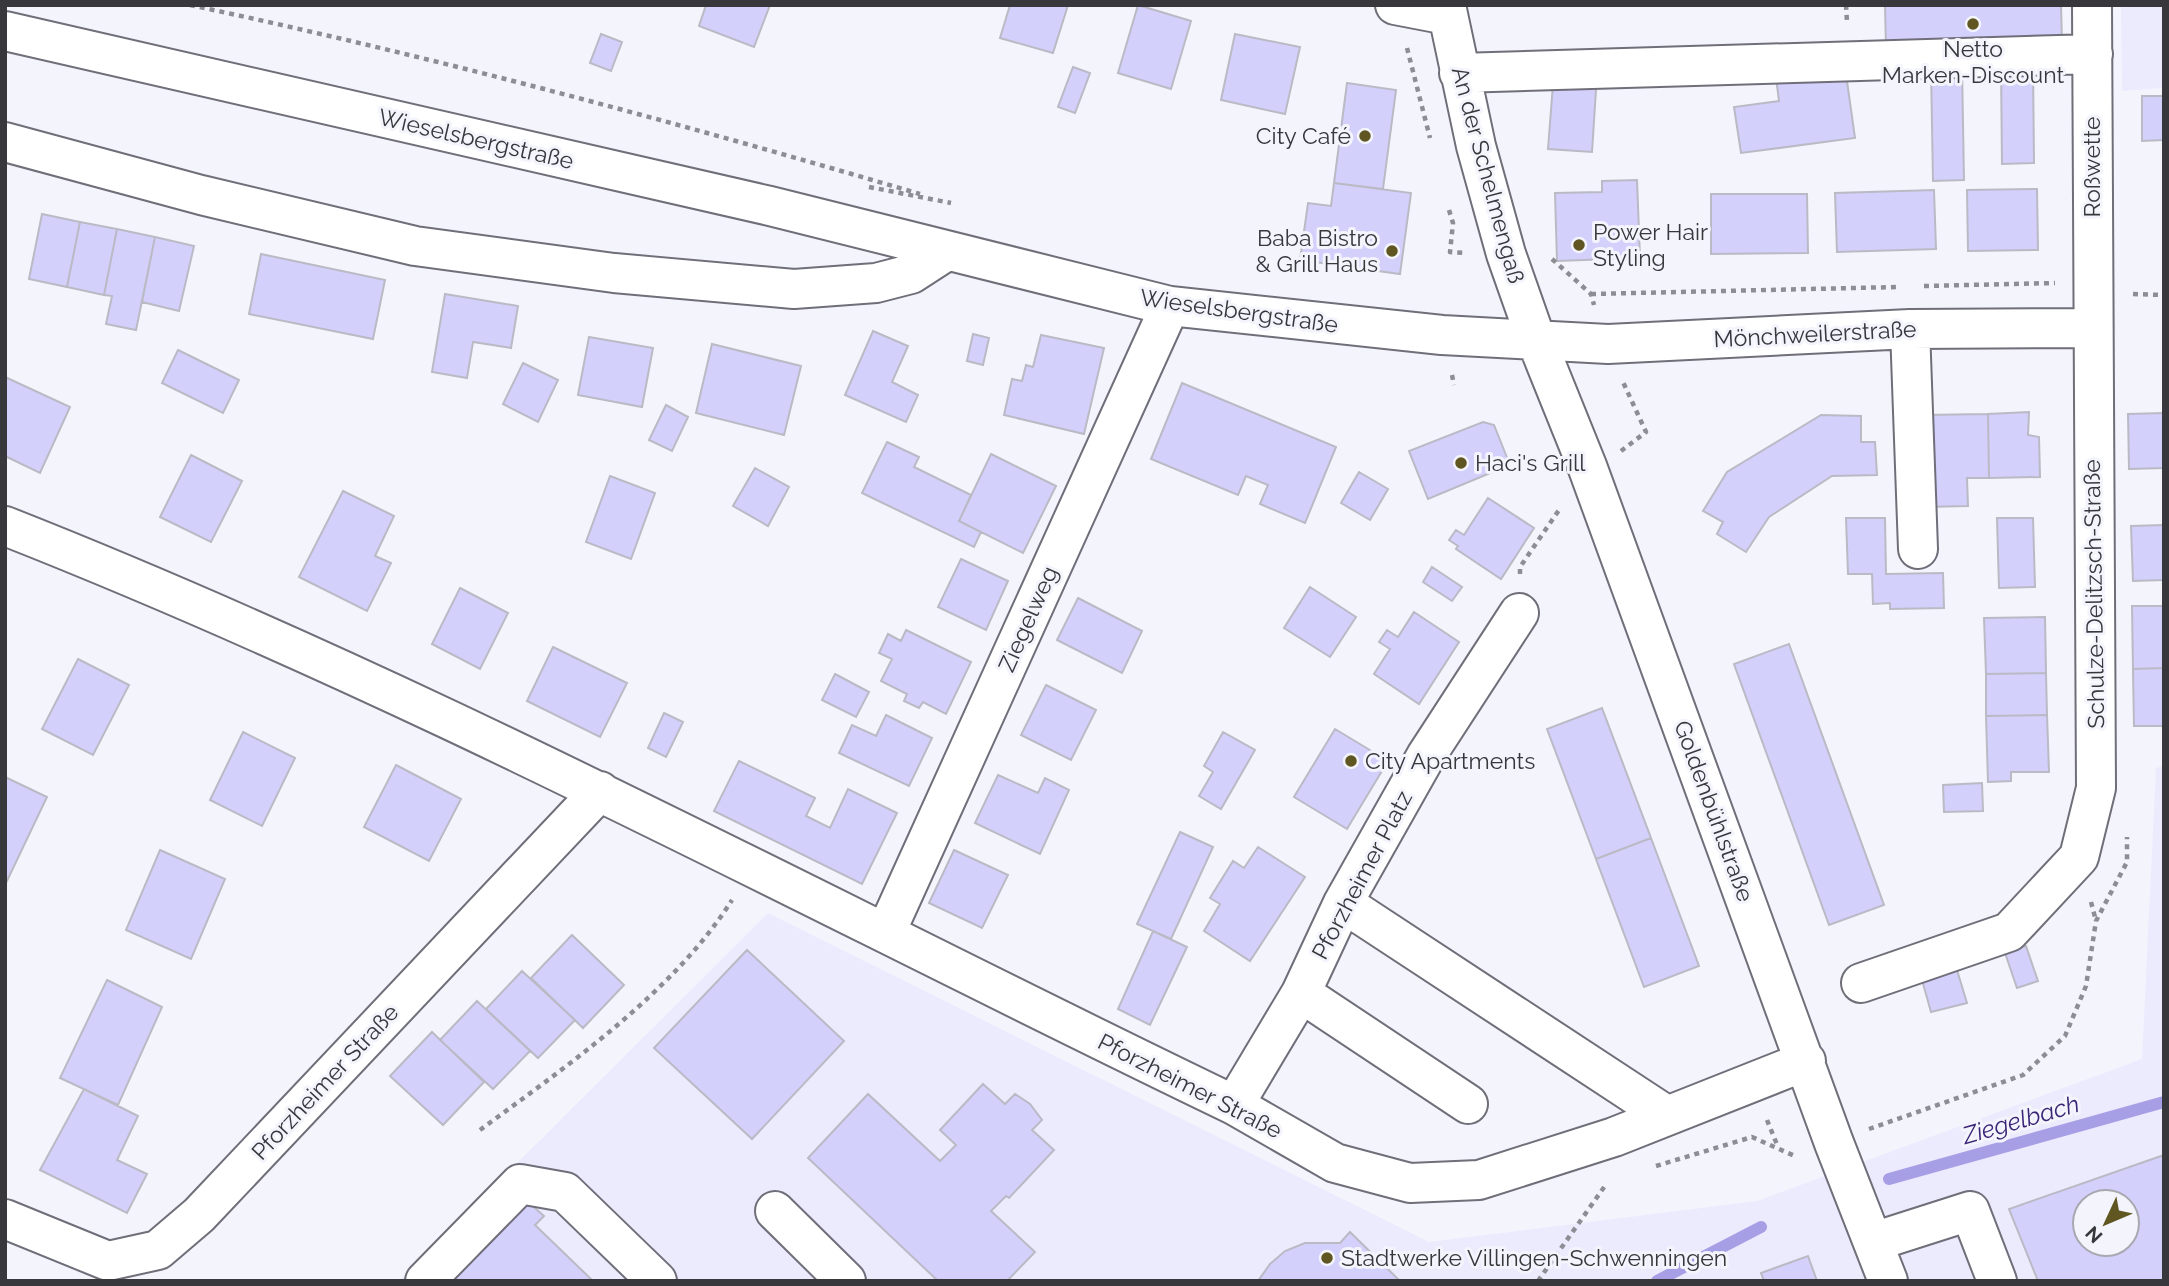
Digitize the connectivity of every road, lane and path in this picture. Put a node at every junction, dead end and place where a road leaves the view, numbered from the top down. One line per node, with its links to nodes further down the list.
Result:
1 (191, 5): 11 (path)
2 (2092, 5): 6 (street, Roßwette)
3 (1446, 10): 4 (street); 7 (street, An der Schelmengaß)
4 (1400, 23): 9 (path)
5 (5, 31): 12 (street, Wieselsbergstraße)
6 (2092, 54): 7 (street); 21 (street, Roßwette)
7 (1459, 73): 23 (street, An der Schelmengaß)
8 (5, 142): 12 (street)
9 (1432, 145)
10 (1446, 197): 13 (path)
11 (951, 203)
12 (945, 252): 20 (street, Wieselsbergstraße)
13 (1450, 253)
14 (1545, 253): 16 (path)
15 (2056, 283): 17 (path)
16 (1905, 286)
17 (1919, 286)
18 (2135, 294): 19 (path)
19 (2164, 295)
20 (1170, 306): 23 (street, Wieselsbergstraße); 31 (street, Ziegelweg)
21 (2093, 328): 22 (street, Mönchweilerstraße); 32 (street, Schulze-Delitzsch-Straße)
22 (1910, 329): 23 (street, Mönchweilerstraße); 26 (street)
23 (1537, 342): 35 (street, Goldenbühlstraße)
24 (1559, 510): 27 (path)
25 (5, 526): 28 (street, Pforzheimer Straße)
26 (1918, 549)
27 (1519, 613): 30 (street, Pforzheimer Platz)
28 (600, 791): 29 (street, Pforzheimer Straße); 47 (street, Pforzheimer Straße)
29 (753, 867): 31 (street, Pforzheimer Straße); 41 (path)
30 (1343, 903): 34 (street, Pforzheimer Platz); 38 (street)
31 (886, 932): 37 (street, Pforzheimer Straße)
32 (1861, 984)
33 (2086, 986): 40 (path)
34 (1301, 993): 36 (street); 37 (street, Pforzheimer Platz)
35 (1806, 1061): 38 (street, Pforzheimer Straße); 48 (street, Goldenbühlstraße)
36 (1468, 1104)
37 (1234, 1105): 38 (street, Pforzheimer Straße)
38 (1666, 1115)
39 (1769, 1126): 42 (path)
40 (1869, 1129)
41 (480, 1130)
42 (1778, 1148): 43 (path); 44 (path)
43 (1798, 1157)
44 (1648, 1169)
45 (1608, 1181): 52 (path)
46 (775, 1212): 51 (street)
47 (5, 1219)
48 (1873, 1242): 53 (street, Goldenbühlstraße); 54 (street)
49 (425, 1281): 50 (street)
50 (657, 1281)
51 (846, 1281)
52 (1538, 1281)
53 (1888, 1281)
54 (1997, 1281)

